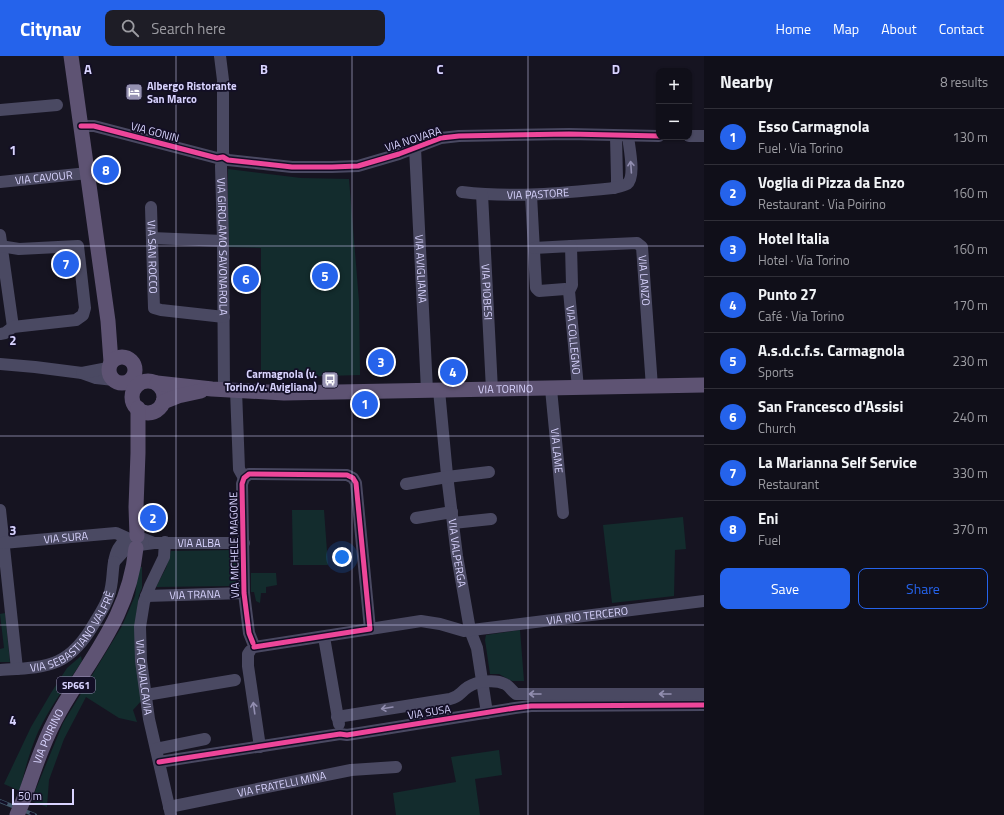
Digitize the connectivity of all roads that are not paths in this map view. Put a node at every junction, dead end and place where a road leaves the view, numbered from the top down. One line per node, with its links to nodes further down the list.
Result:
1 (71, 56): 5 (main road)
2 (220, 56): 11 (street, VIA GIROLAMO SAVONAROLA)
3 (57, 105): 4 (street)
4 (0, 110)
5 (81, 126): 11 (street, VIA GONIN); 12 (main road)
6 (622, 136): 7 (street, VIA NOVARA); 10 (street, VIA NOVARA); 16 (street, VIA PASTORE)
7 (656, 136)
8 (692, 136): 9 (street)
9 (704, 136)
10 (414, 148): 11 (street, VIA NOVARA); 38 (street, VIA AVIGLIANA)
11 (224, 157): 19 (street, VIA GIROLAMO SAVONAROLA)
12 (88, 173): 13 (street, VIA CAVOUR); 25 (main road)
13 (0, 182)
14 (462, 192): 15 (street, VIA PASTORE)
15 (482, 194): 16 (street, VIA PASTORE); 39 (street, VIA PIOBESI)
16 (532, 195): 22 (street)
17 (151, 207): 18 (street, VIA SAN ROCCO)
18 (152, 238): 19 (street); 24 (street, VIA SAN ROCCO)
19 (223, 241): 24 (street, VIA GIROLAMO SAVONAROLA)
20 (1, 242): 26 (street); 26 (street)
21 (571, 246): 22 (street, VIA LANZO); 23 (street, VIA COLLEGNO); 34 (street, VIA LANZO)
22 (534, 248): 23 (street)
23 (569, 291): 35 (street, VIA COLLEGNO)
24 (224, 316): 36 (street, VIA GIROLAMO SAVONAROLA)
25 (108, 321): 28 (main road); 31 (main road)
26 (13, 327): 27 (street)
27 (0, 334)
28 (125, 356): 30 (main road); 31 (main road)
29 (0, 364): 31 (street)
30 (136, 369): 31 (main road); 32 (main road)
31 (114, 373): 40 (main road)
32 (152, 382): 36 (main road, VIA TORINO); 40 (main road); 41 (main road)
33 (704, 385): 34 (main road, VIA TORINO)
34 (652, 386): 35 (main road, VIA TORINO)
35 (578, 388): 37 (main road, VIA TORINO)
36 (224, 389): 38 (main road, VIA TORINO); 41 (main road, VIA TORINO); 47 (street, VIA MICHELE MAGONE)
37 (551, 389): 39 (main road, VIA TORINO); 50 (street, VIA LAME)
38 (433, 390): 39 (main road, VIA TORINO); 46 (street, VIA VALPERGA)
39 (492, 390)
40 (133, 394): 42 (main road)
41 (164, 402): 43 (main road)
42 (138, 408): 43 (main road); 44 (main road, VIA POIRINO)
43 (152, 412): 44 (main road, VIA POIRINO)
44 (138, 453): 55 (main road, VIA POIRINO / SP661)
45 (489, 472): 46 (street)
46 (447, 477): 48 (street); 52 (street, VIA VALPERGA)
47 (244, 478): 56 (street, VIA MICHELE MAGONE); 60 (street, VIA MICHELE MAGONE)
48 (406, 484)
49 (0, 510): 54 (street)
50 (563, 513)
51 (416, 518): 52 (street)
52 (452, 518): 53 (street); 61 (street, VIA VALPERGA)
53 (491, 519)
54 (2, 538): 55 (street, VIA SURA); 64 (street)
55 (140, 541): 56 (street, VIA ALBA); 58 (street, VIA CAVALCAVIA); 64 (street, VIA SEBASTIANO VALFRÈ); 80 (main road, VIA POIRINO / SP661, bridge)
56 (244, 543): 57 (street, VIA MICHELE MAGONE)
57 (244, 593): 58 (street, VIA TRANA); 63 (street, VIA MICHELE MAGONE)
58 (146, 596): 69 (street, VIA CAVALCAVIA)
59 (704, 601): 61 (street, VIA RIO TERCERO)
60 (370, 629): 61 (street); 62 (street)
61 (470, 630): 67 (street, VIA VALPERGA)
62 (324, 637): 63 (street); 72 (street)
63 (251, 644): 75 (street, VIA MICHELE MAGONE, one-way to 63)
64 (18, 669): 65 (street, VIA SEBASTIANO VALFRÈ)
65 (0, 670)
66 (234, 680): 69 (street)
67 (482, 682): 68 (street, VIA SUSA, one-way to 67); 71 (street, VIA VALPERGA); 72 (street, VIA SUSA, one-way to 72)
68 (704, 694)
69 (146, 695): 76 (street, VIA CAVALCAVIA)
70 (704, 705): 71 (street, VIA SUSA)
71 (487, 713): 73 (street, VIA SUSA)
72 (337, 716): 73 (street)
73 (340, 734): 75 (street, VIA SUSA)
74 (205, 739): 76 (street)
75 (260, 747): 77 (street, VIA SUSA)
76 (156, 749): 77 (street, VIA CAVALCAVIA)
77 (159, 762): 79 (street, VIA CAVALCAVIA)
78 (396, 767): 79 (street, VIA FRATELLI MINA)
79 (170, 811)
80 (17, 815)

